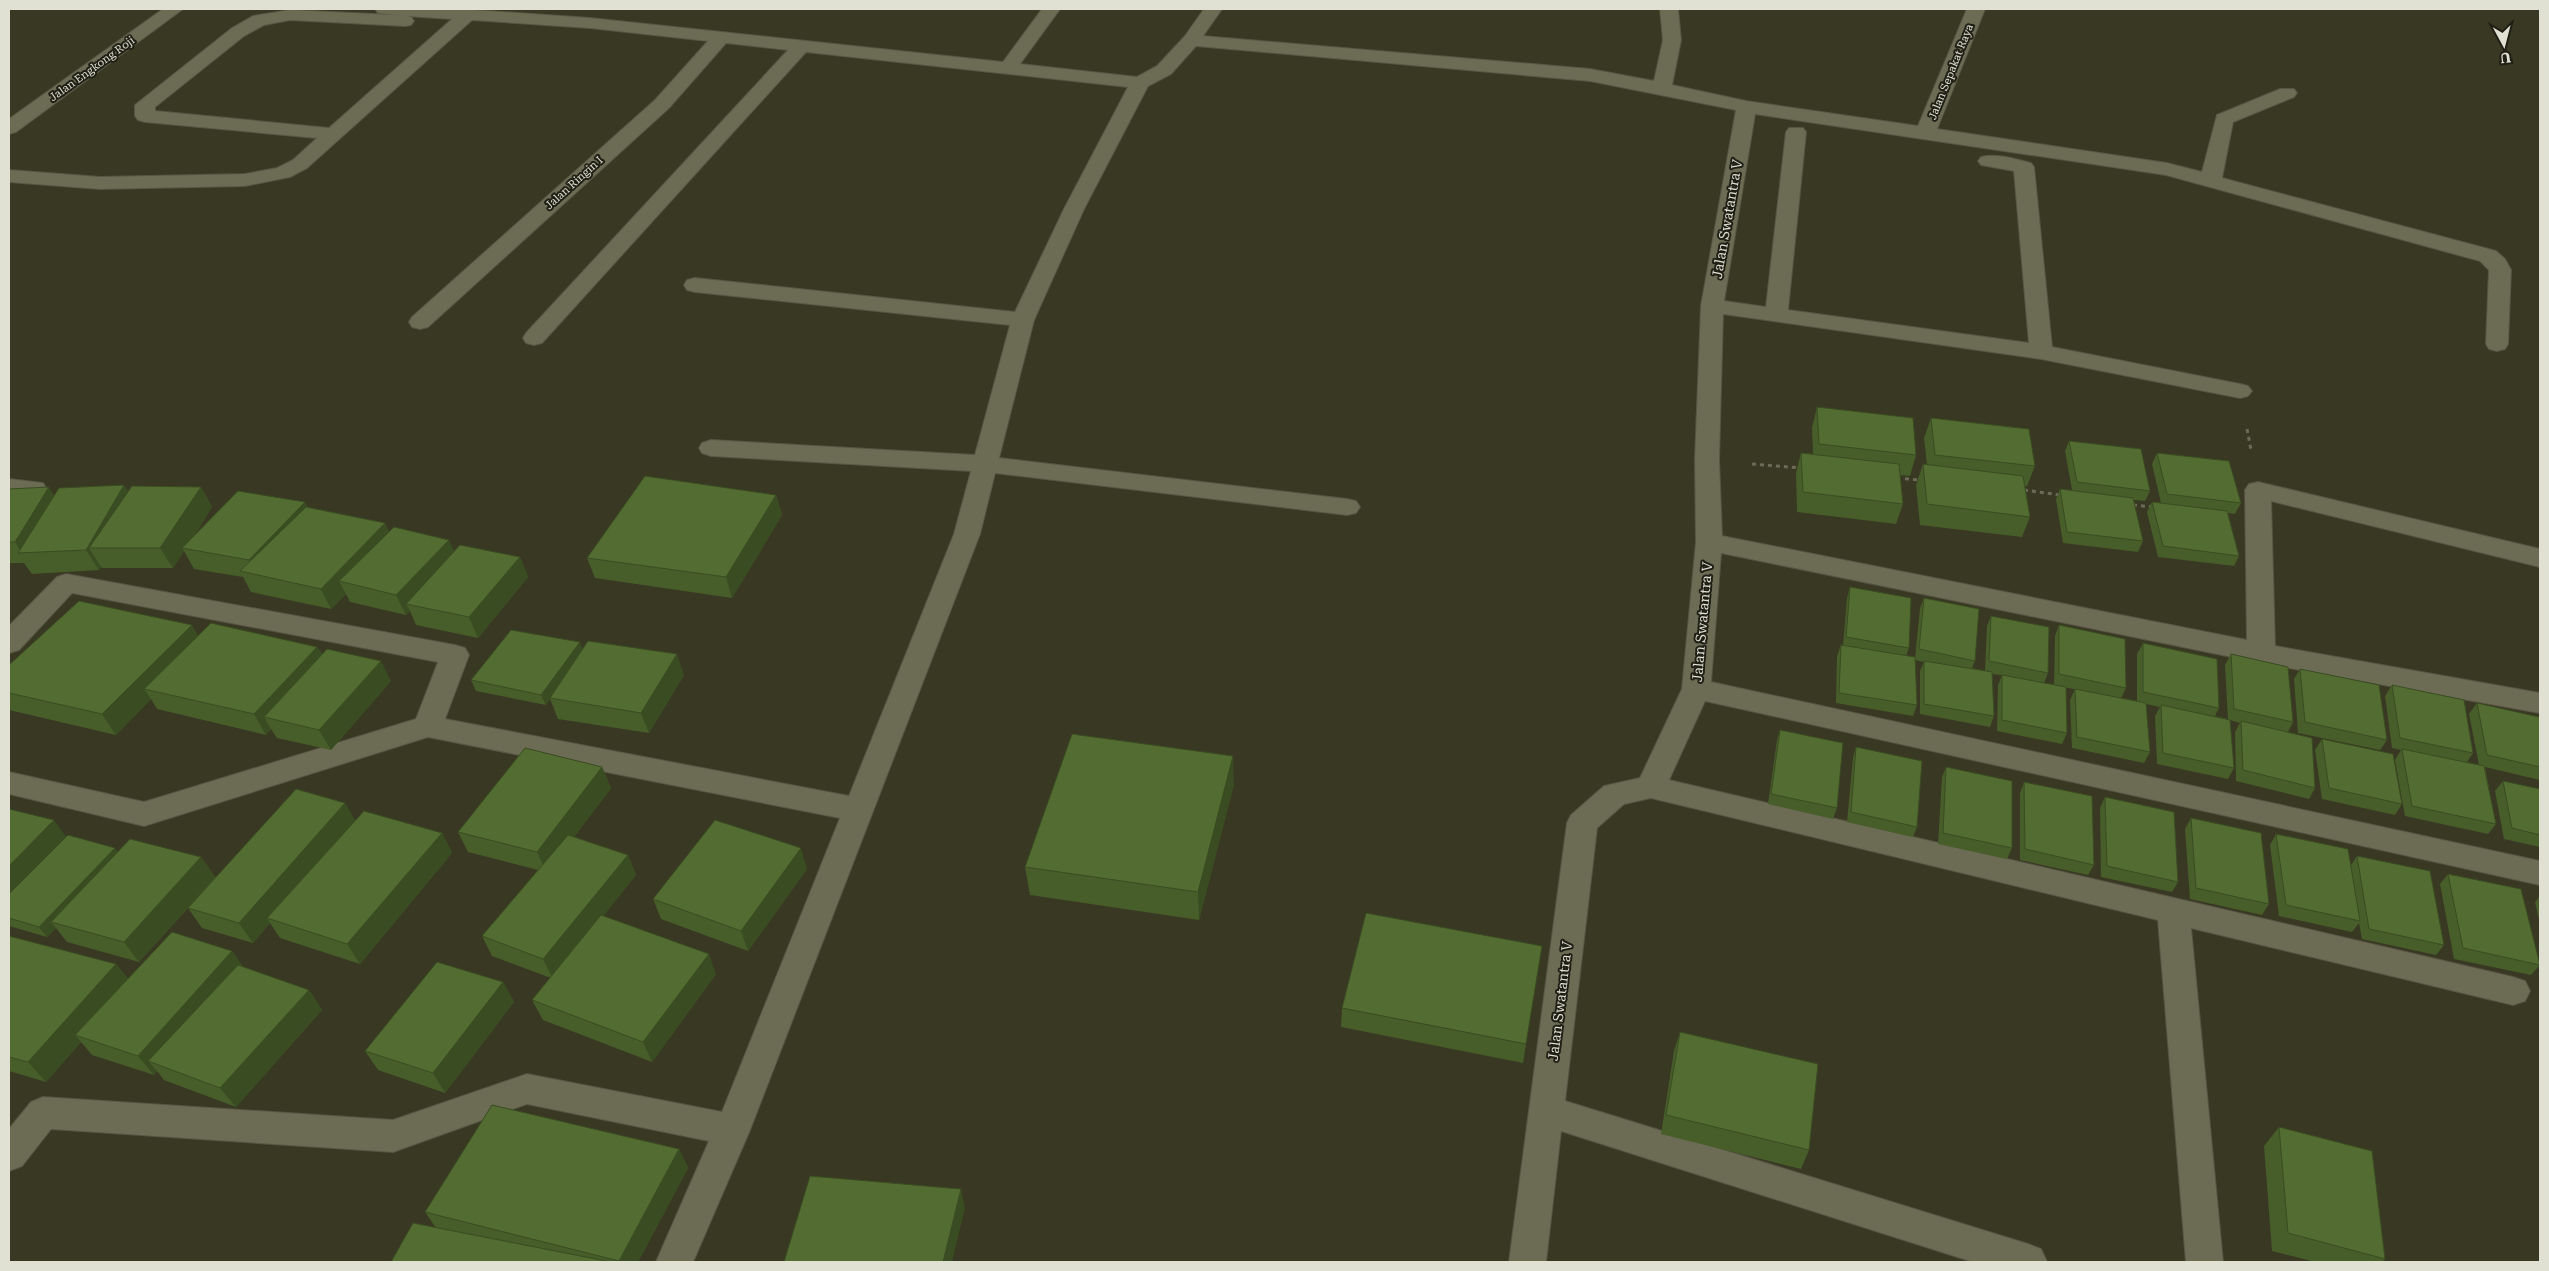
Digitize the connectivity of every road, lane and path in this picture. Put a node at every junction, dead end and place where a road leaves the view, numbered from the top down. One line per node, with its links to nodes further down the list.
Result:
1 (174, 9): 18 (street, Jalan Engkong Roji)
2 (384, 9): 8 (street)
3 (605, 9): 9 (street)
4 (1051, 9): 13 (street)
5 (1213, 9): 11 (street)
6 (1669, 9): 15 (street)
7 (1976, 9): 21 (street, Jalan Sepakat Raya)
8 (460, 21): 9 (street); 20 (street); 20 (street)
9 (590, 23): 10 (street)
10 (722, 37): 12 (street); 28 (street, Jalan Ringin I)
11 (1191, 40): 14 (street); 15 (street)
12 (802, 46): 13 (street); 29 (street)
13 (1008, 68): 14 (street)
14 (1140, 84): 27 (street)
15 (1662, 88): 17 (street)
16 (2287, 93): 23 (street)
17 (1745, 116): 19 (street); 21 (street); 25 (street, Jalan Swatantra V)
18 (9, 128)
19 (1796, 132): 26 (street); 31 (street)
20 (334, 134): 22 (street)
21 (1925, 134): 23 (street)
22 (9, 176)
23 (2212, 180): 30 (street)
24 (695, 285): 27 (street)
25 (1712, 306): 26 (street); 34 (street, Jalan Swatantra V)
26 (1776, 315): 31 (street)
27 (1023, 320): 35 (street)
28 (420, 322)
29 (534, 338)
30 (2497, 344)
31 (2042, 352): 32 (street)
32 (2240, 390): 42 (path)
33 (711, 448): 35 (street)
34 (1707, 459): 36 (path); 47 (street, Jalan Swatantra V)
35 (987, 464): 45 (street); 56 (street)
36 (1806, 469)
37 (1895, 478): 38 (path)
38 (1924, 481)
39 (9, 486): 40 (street)
40 (34, 488)
41 (2023, 490): 43 (path)
42 (2258, 490): 48 (street); 50 (street)
43 (2062, 496)
44 (2131, 504): 46 (path)
45 (1347, 507)
46 (2160, 508)
47 (1709, 542): 50 (street); 51 (street, Jalan Swatantra V)
48 (2540, 558)
49 (9, 643): 53 (street)
50 (2261, 653): 52 (street)
51 (1696, 690): 55 (street, Jalan Swatantra V); 57 (street)
52 (2540, 704)
53 (428, 726): 54 (street); 56 (street)
54 (9, 784)
55 (1651, 787): 58 (street); 60 (street, Jalan Swatantra V)
56 (858, 810): 61 (street)
57 (2540, 873)
58 (2173, 909): 59 (street); 66 (street)
59 (2513, 991)
60 (1546, 1111): 64 (street, Jalan Swatantra V); 65 (street)
61 (732, 1130): 62 (street); 63 (street)
62 (9, 1155)
63 (675, 1262)
64 (1527, 1262)
65 (2028, 1262)
66 (2204, 1262)

